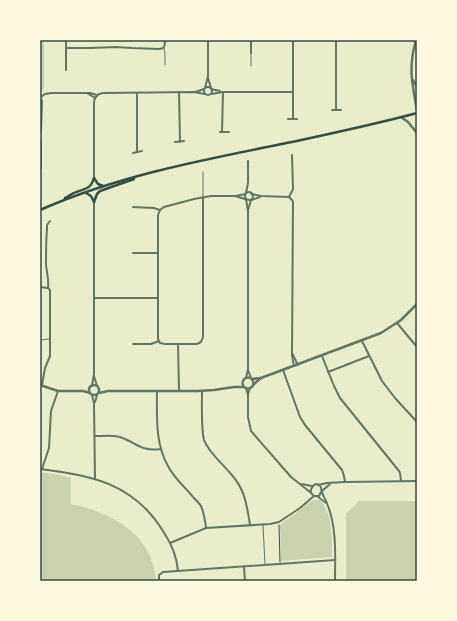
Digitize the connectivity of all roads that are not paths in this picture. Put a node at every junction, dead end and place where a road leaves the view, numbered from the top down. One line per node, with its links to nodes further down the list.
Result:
1 (66, 40): 8 (street)
2 (165, 40): 9 (street)
3 (208, 40): 14 (street)
4 (251, 40): 10 (street)
5 (293, 40): 22 (street)
6 (336, 40): 29 (street)
7 (416, 40): 15 (street)
8 (66, 48): 9 (street); 13 (street)
9 (164, 48): 11 (lane)
10 (251, 53): 12 (lane)
11 (165, 65)
12 (251, 66)
13 (66, 70)
14 (208, 76): 17 (street); 18 (street)
15 (411, 76): 16 (street); 31 (street)
16 (417, 87)
17 (205, 89): 18 (street); 20 (street); 24 (street)
18 (211, 89): 21 (street); 25 (street)
19 (179, 92): 20 (street); 23 (street); 42 (street)
20 (194, 92): 24 (street)
21 (222, 92): 22 (street); 25 (street); 36 (street)
22 (293, 92): 34 (street)
23 (137, 93): 26 (street); 44 (street)
24 (205, 94): 25 (street)
25 (211, 94)
26 (96, 96): 27 (street); 51 (street)
27 (41, 97): 38 (street)
28 (332, 110): 29 (street)
29 (336, 110): 30 (street)
30 (341, 110)
31 (417, 111): 32 (main road)
32 (402, 117): 37 (street); 50 (main road)
33 (288, 119): 34 (street)
34 (293, 119): 35 (street)
35 (297, 119)
36 (229, 132)
37 (417, 133)
38 (40, 135)
39 (40, 140): 48 (street)
40 (184, 141): 42 (street)
41 (176, 142): 42 (street)
42 (180, 142)
43 (142, 151): 44 (street)
44 (137, 152): 45 (street)
45 (133, 153)
46 (292, 155): 60 (street)
47 (248, 161): 52 (street)
48 (40, 171)
49 (203, 172): 59 (lane)
50 (145, 174): 53 (main road); 64 (main road)
51 (94, 178): 53 (main road); 63 (main road)
52 (248, 183): 55 (street); 56 (street)
53 (108, 185): 54 (main road)
54 (83, 193): 63 (main road); 64 (main road)
55 (246, 193): 56 (street); 57 (street); 61 (street)
56 (251, 193): 58 (street); 62 (street)
57 (235, 196): 59 (street); 61 (street)
58 (261, 196): 60 (street); 62 (street)
59 (203, 197): 67 (street); 83 (street)
60 (290, 197): 87 (street)
61 (246, 199): 62 (street); 68 (street)
62 (251, 200): 68 (street)
63 (60, 201): 66 (main road)
64 (94, 202): 74 (street)
65 (133, 207): 67 (street)
66 (40, 210)
67 (160, 210): 71 (street)
68 (248, 211): 88 (street)
69 (50, 221): 73 (street)
70 (133, 253): 71 (street)
71 (158, 253): 75 (street)
72 (40, 287): 73 (street)
73 (48, 288): 78 (street)
74 (94, 298): 75 (street); 91 (street)
75 (158, 298): 80 (street)
76 (417, 304): 77 (street)
77 (397, 323): 81 (street); 84 (street)
78 (50, 339): 79 (lane); 96 (street)
79 (40, 340)
80 (159, 341): 82 (street); 83 (street)
81 (362, 341): 85 (street); 86 (street)
82 (132, 344)
83 (178, 344): 107 (street)
84 (417, 347)
85 (322, 356): 87 (street); 90 (street)
86 (369, 356): 90 (street); 111 (street)
87 (296, 365): 89 (street)
88 (248, 369): 92 (street); 93 (street)
89 (283, 370): 94 (street); 118 (street)
90 (328, 372): 116 (street)
91 (94, 374): 98 (street); 99 (street)
92 (246, 378): 93 (street); 95 (street)
93 (251, 378): 94 (street); 97 (street)
94 (261, 378): 97 (street)
95 (242, 382): 100 (street); 101 (street)
96 (41, 385): 103 (street)
97 (253, 385): 101 (street)
98 (91, 387): 99 (street); 104 (street); 108 (street)
99 (98, 387): 105 (street); 109 (street)
100 (234, 387): 101 (street); 102 (street)
101 (247, 388): 120 (street)
102 (202, 390): 107 (street); 129 (street)
103 (58, 391): 104 (street); 114 (street)
104 (83, 391): 108 (street)
105 (108, 391): 106 (street); 109 (street)
106 (157, 391): 107 (street); 113 (street)
107 (179, 391)
108 (91, 394): 109 (street); 110 (street)
109 (98, 394): 110 (street)
110 (94, 403): 112 (street)
111 (417, 422)
112 (94, 436): 113 (street); 115 (street)
113 (161, 449): 130 (street)
114 (41, 469): 115 (street)
115 (95, 479): 131 (street)
116 (401, 481): 117 (street); 118 (street)
117 (417, 481)
118 (345, 482): 119 (street)
119 (331, 483): 121 (street); 123 (street)
120 (300, 484): 122 (street); 124 (street)
121 (318, 485): 122 (street); 123 (street)
122 (312, 486): 124 (street)
123 (322, 491): 125 (street); 127 (street)
124 (311, 492): 125 (street); 126 (street)
125 (315, 496): 126 (street); 127 (street)
126 (306, 503): 128 (street)
127 (327, 503): 132 (street)
128 (263, 524): 129 (street); 133 (lane)
129 (250, 525): 130 (street)
130 (206, 528): 131 (street)
131 (170, 543): 135 (street)
132 (335, 560): 133 (street); 138 (street)
133 (265, 566): 134 (street)
134 (244, 567): 135 (street); 137 (street)
135 (178, 571): 136 (street)
136 (159, 581)
137 (245, 581)
138 (335, 581)

